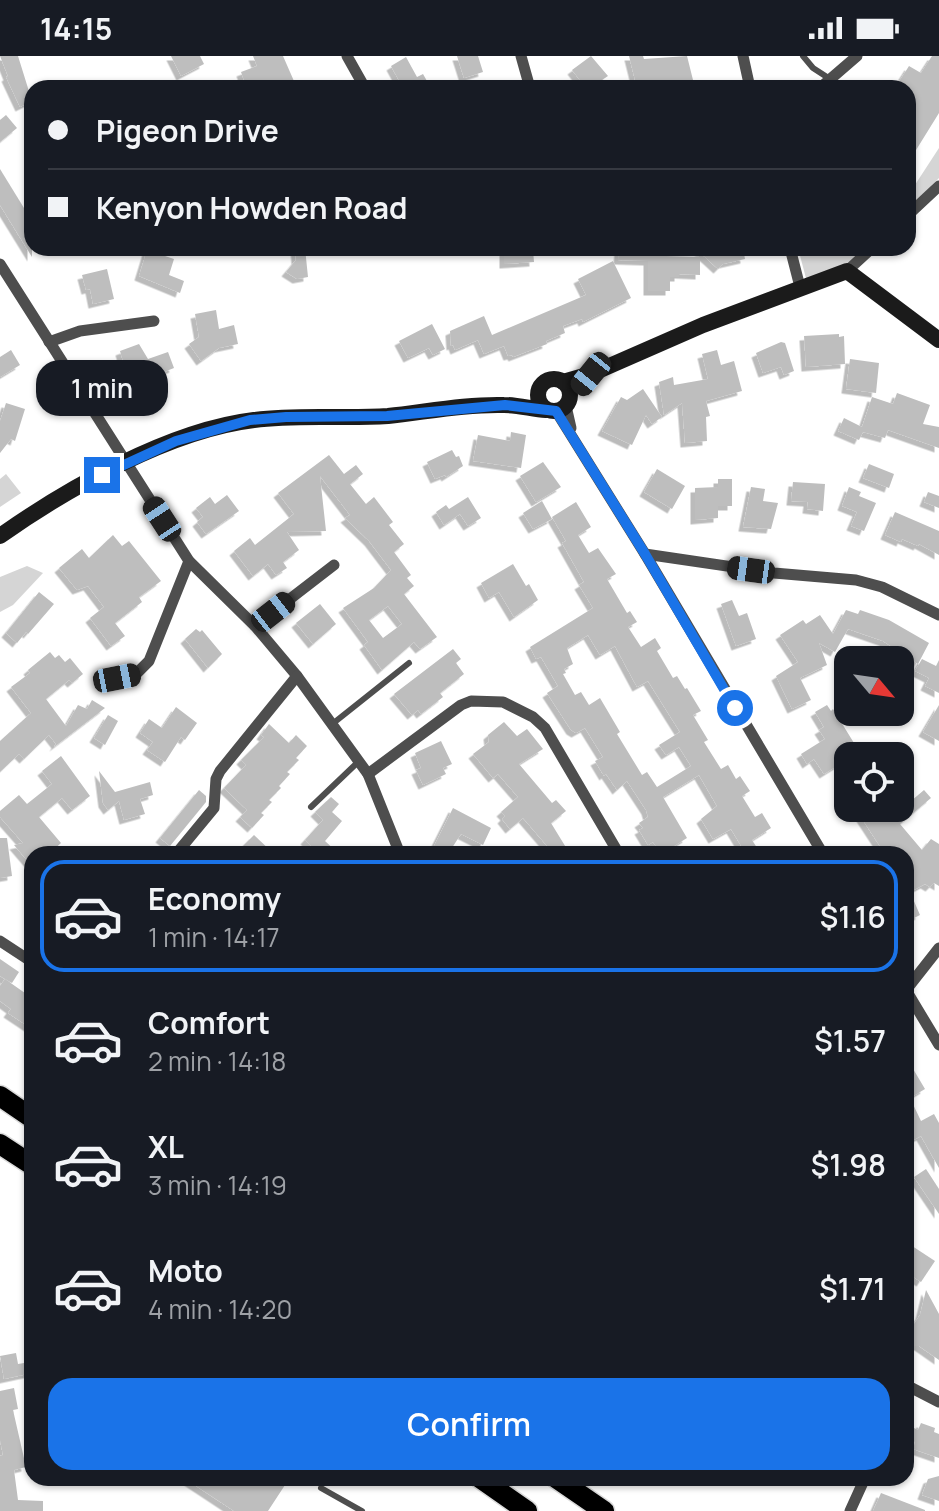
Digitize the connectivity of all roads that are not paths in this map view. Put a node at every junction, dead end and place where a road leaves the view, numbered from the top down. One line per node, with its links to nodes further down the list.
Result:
1 (347, 56): 7 (street)
2 (521, 56): 8 (street)
3 (743, 56): 9 (street)
4 (803, 56): 6 (lane)
5 (857, 56): 6 (street)
6 (830, 79)
7 (360, 80)
8 (527, 80)
9 (748, 80)
10 (939, 186): 11 (street)
11 (916, 208)
12 (792, 256): 16 (street)
13 (863, 256): 15 (street)
14 (0, 264): 19 (street)
15 (847, 271): 16 (street); 18 (street)
16 (800, 287): 20 (street)
17 (154, 321): 19 (street)
18 (939, 340)
19 (49, 342): 25 (street)
20 (591, 374): 21 (street); 24 (street)
21 (563, 382): 22 (street); 24 (street)
22 (539, 389): 23 (street); 24 (street)
23 (505, 405): 24 (street); 25 (street)
24 (559, 407): 27 (street)
25 (126, 463): 26 (street); 28 (street)
26 (0, 536)
27 (645, 554): 30 (street); 42 (street)
28 (189, 561): 31 (street); 34 (street)
29 (334, 565): 31 (street)
30 (939, 615)
31 (255, 626): 33 (street)
32 (409, 663): 35 (lane)
33 (297, 676): 35 (street); 39 (street)
34 (117, 678)
35 (331, 725): 36 (street)
36 (358, 762): 37 (street); 38 (lane)
37 (368, 774): 40 (street); 41 (street)
38 (311, 807)
39 (183, 846)
40 (397, 846)
41 (614, 846)
42 (818, 846)
43 (0, 941): 45 (street)
44 (939, 948): 46 (street)
45 (24, 957)
46 (914, 980)
47 (914, 1003): 48 (street)
48 (939, 1045)
49 (0, 1096): 50 (highway)
50 (24, 1112)
51 (0, 1144): 52 (highway)
52 (24, 1160)
53 (914, 1389): 54 (street)
54 (939, 1402)
55 (491, 1486): 60 (highway)
56 (568, 1486): 61 (highway)
57 (861, 1486): 62 (street)
58 (321, 1488): 59 (lane)
59 (362, 1511)
60 (527, 1511)
61 (604, 1511)
62 (850, 1511)

